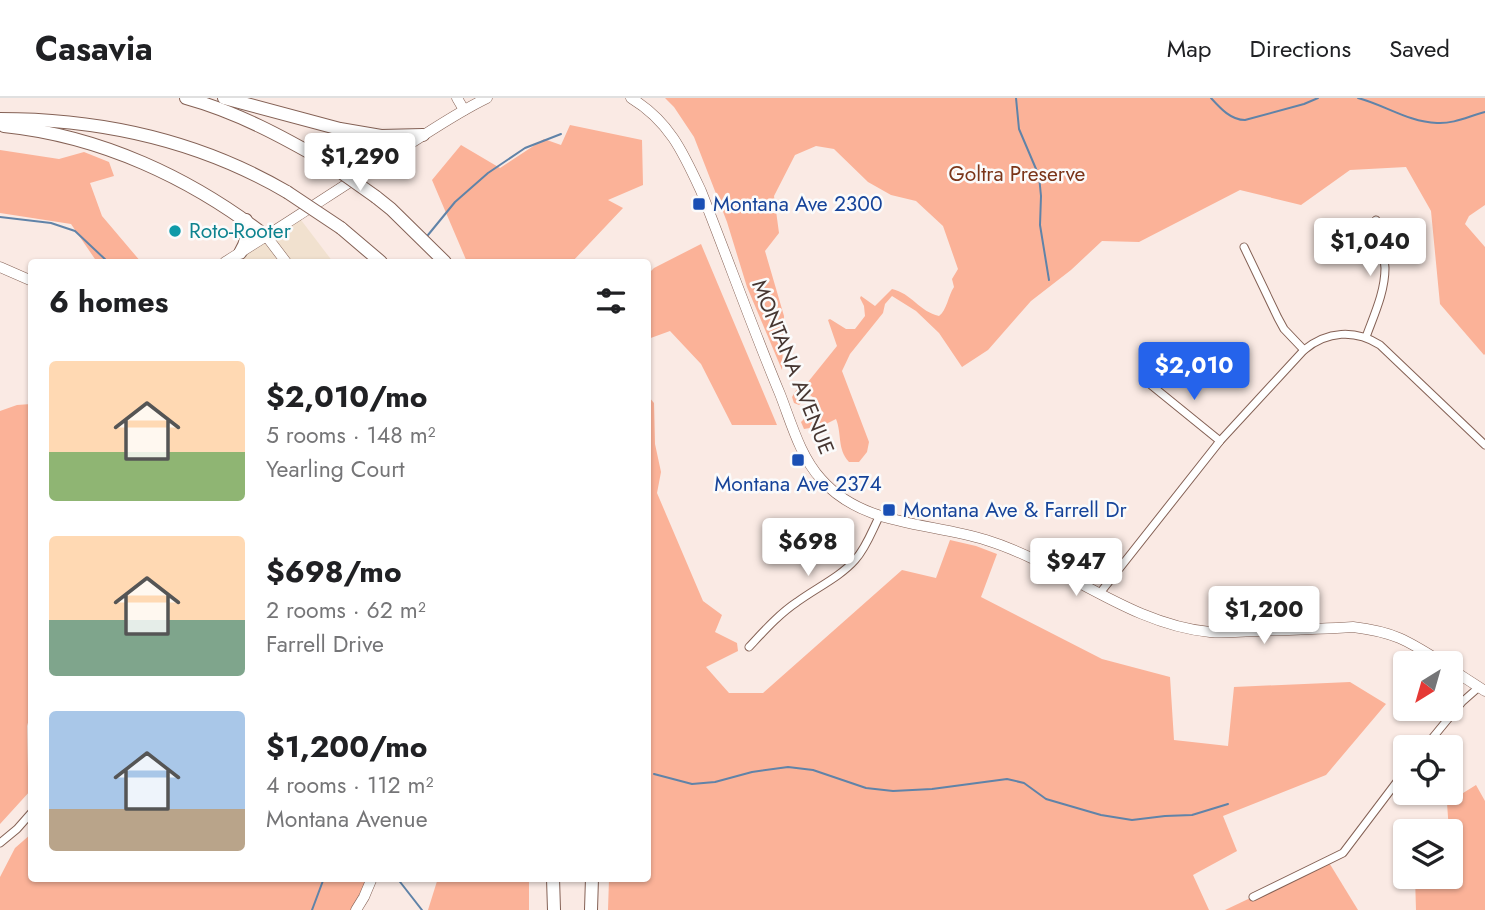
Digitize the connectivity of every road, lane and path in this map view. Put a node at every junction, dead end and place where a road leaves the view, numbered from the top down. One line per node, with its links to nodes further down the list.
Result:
1 (186, 98): 20 (highway, bridge)
2 (224, 98): 9 (highway)
3 (457, 98): 6 (street)
4 (487, 98): 6 (street)
5 (631, 98): 28 (street, MONTANA AVENUE)
6 (464, 110): 10 (street)
7 (0, 119): 19 (highway, bridge)
8 (0, 126): 12 (highway)
9 (340, 129): 10 (highway); 11 (highway)
10 (424, 135): 11 (street)
11 (375, 166): 14 (street)
12 (246, 220): 14 (highway); 16 (highway)
13 (1376, 220): 23 (street)
14 (267, 237): 16 (street); 18 (street)
15 (1244, 247): 24 (street)
16 (240, 253): 17 (street)
17 (230, 259)
18 (284, 259)
19 (377, 259)
20 (442, 259)
21 (0, 267): 22 (street)
22 (28, 279)
23 (1366, 337): 24 (street); 27 (street)
24 (1304, 350): 26 (street)
25 (1151, 385): 26 (street)
26 (1220, 441): 29 (street)
27 (1485, 444)
28 (880, 517): 29 (street, MONTANA AVENUE); 30 (street)
29 (1100, 593): 31 (street, MONTANA AVENUE)
30 (749, 647)
31 (1424, 651)
32 (1463, 677): 33 (street)
33 (1482, 689): 34 (street)
34 (1435, 735)
35 (1393, 787): 41 (street)
36 (28, 817): 37 (street)
37 (0, 843)
38 (371, 882): 42 (street)
39 (553, 882): 43 (highway)
40 (592, 882): 44 (highway)
41 (1253, 897)
42 (356, 910)
43 (554, 910)
44 (591, 910)

